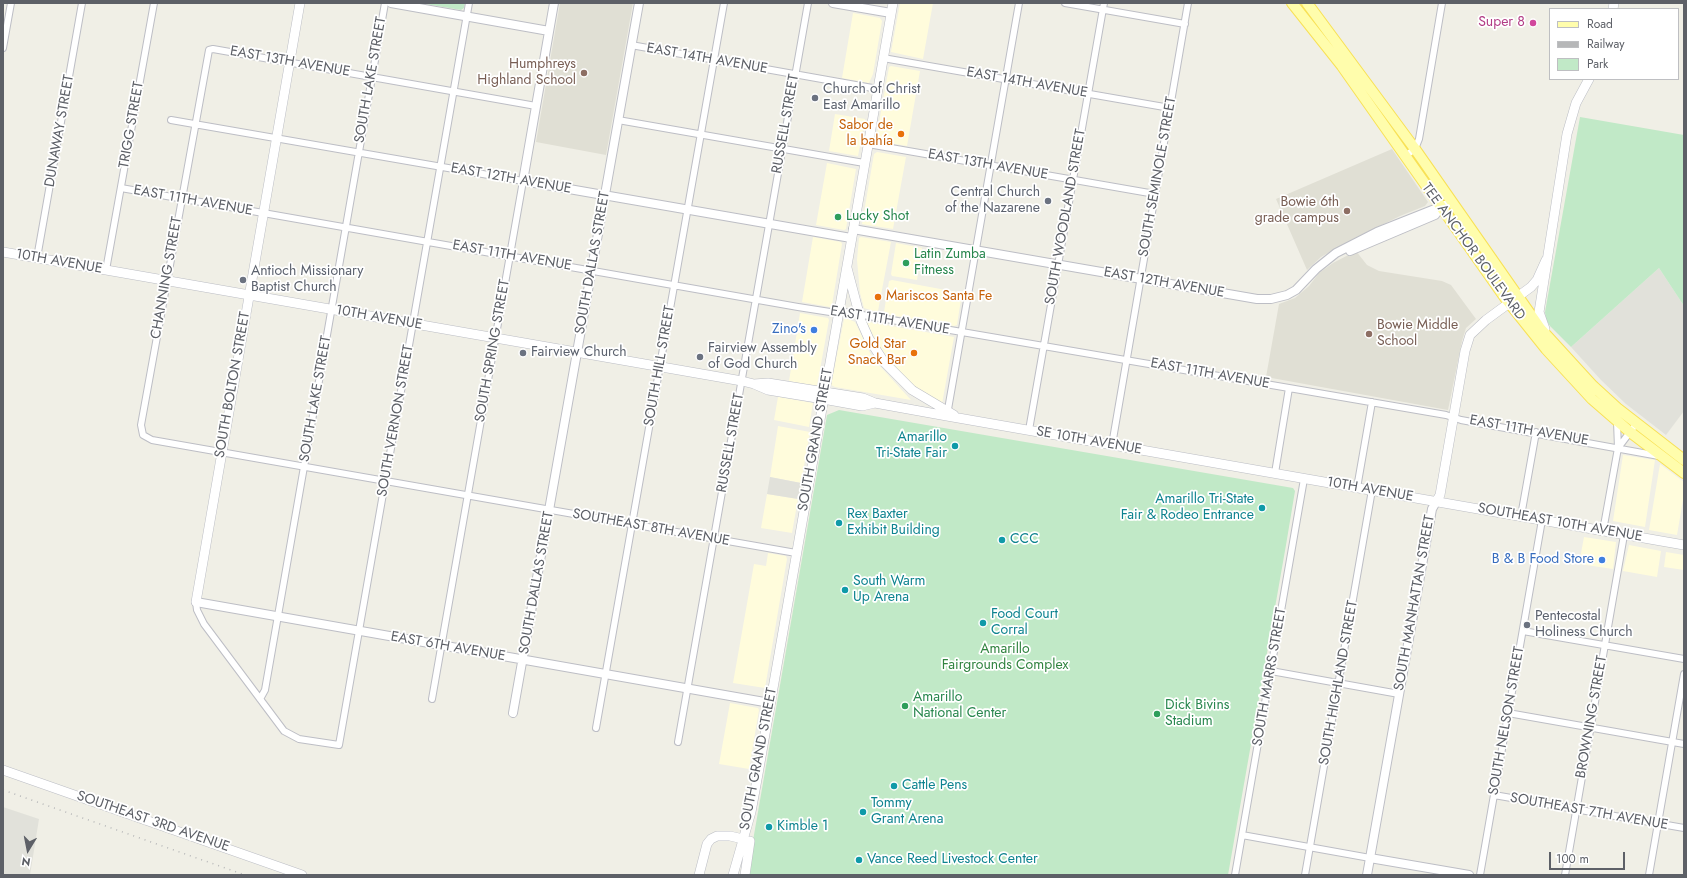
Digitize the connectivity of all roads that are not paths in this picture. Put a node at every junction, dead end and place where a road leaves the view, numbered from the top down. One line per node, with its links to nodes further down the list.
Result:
1 (11, 3): 26 (street)
2 (82, 3): 71 (street, DUNAWAY STREET)
3 (154, 3): 55 (street, TRIGG STREET)
4 (300, 3): 30 (main road, SOUTH BOLTON STREET)
5 (385, 3): 32 (street, SOUTH LAKE STREET)
6 (391, 3): 22 (street)
7 (469, 3): 22 (street, SOUTH VERNON STREET)
8 (554, 3): 24 (street, SOUTH SPRING STREET)
9 (639, 3): 25 (street, SOUTH DALLAS STREET)
10 (724, 3): 29 (street, SOUTH HILL STREET)
11 (808, 3): 31 (street, RUSSELL STREET)
12 (833, 3): 21 (street)
13 (893, 3): 21 (main road, SOUTH GRAND STREET)
14 (1019, 3): 33 (street)
15 (1065, 3): 20 (street)
16 (1188, 3): 23 (street, SOUTH SEMINOLE STREET)
17 (1292, 3): 49 (main road, TEE ANCHOR BOULEVARD)
18 (1307, 3): 47 (main road, TEE ANCHOR BOULEVARD)
19 (1442, 3): 47 (street)
20 (1103, 6): 23 (street); 37 (street, SOUTH WOODLAND STREET)
21 (891, 13): 28 (main road, SOUTH GRAND STREET)
22 (467, 16): 24 (street); 36 (street, SOUTH VERNON STREET)
23 (1185, 24): 39 (street, SOUTH SEMINOLE STREET)
24 (549, 31): 38 (street, SOUTH SPRING STREET)
25 (632, 45): 29 (street, EAST 14TH AVENUE); 41 (street, SOUTH DALLAS STREET)
26 (3, 48)
27 (209, 50): 30 (street, EAST 13TH AVENUE); 42 (street, CHANNING STREET)
28 (883, 58): 33 (street, EAST 14TH AVENUE); 35 (main road, SOUTH GRAND STREET)
29 (714, 60): 31 (street, EAST 14TH AVENUE); 43 (street, SOUTH HILL STREET)
30 (290, 62): 32 (street, EAST 13TH AVENUE); 44 (main road, SOUTH BOLTON STREET)
31 (795, 74): 35 (street, EAST 14TH AVENUE); 46 (street, RUSSELL STREET)
32 (372, 77): 36 (street, EAST 13TH AVENUE); 48 (street, SOUTH LAKE STREET)
33 (1006, 80): 37 (street, EAST 14TH AVENUE); 51 (street)
34 (1588, 80): 72 (main road)
35 (878, 88): 45 (main road, SOUTH GRAND STREET)
36 (454, 91): 38 (street, EAST 13TH AVENUE); 52 (street, SOUTH VERNON STREET)
37 (1088, 94): 39 (street, EAST 14TH AVENUE); 53 (street, SOUTH WOODLAND STREET)
38 (536, 106): 54 (street, SOUTH SPRING STREET)
39 (1170, 108): 56 (street, SOUTH SEMINOLE STREET)
40 (171, 120): 42 (street, EAST 12TH AVENUE)
41 (618, 120): 43 (street); 57 (street, SOUTH DALLAS STREET)
42 (195, 124): 44 (street, EAST 12TH AVENUE); 58 (street, CHANNING STREET)
43 (700, 135): 46 (street); 61 (street, SOUTH HILL STREET)
44 (277, 138): 48 (street, EAST 12TH AVENUE); 62 (main road, SOUTH BOLTON STREET)
45 (868, 144): 50 (main road, SOUTH GRAND STREET); 51 (street, EAST 13TH AVENUE)
46 (782, 149): 50 (street); 63 (street, RUSSELL STREET)
47 (1415, 149): 49 (street); 59 (main road, TEE ANCHOR BOULEVARD)
48 (358, 152): 52 (street, EAST 12TH AVENUE); 64 (street, SOUTH LAKE STREET)
49 (1405, 156): 60 (main road, TEE ANCHOR BOULEVARD)
50 (864, 163): 65 (main road, SOUTH GRAND STREET)
51 (991, 166): 53 (street, EAST 13TH AVENUE); 68 (street)
52 (441, 167): 54 (street, EAST 12TH AVENUE); 67 (street, SOUTH VERNON STREET)
53 (1073, 180): 56 (street, EAST 13TH AVENUE); 73 (street, SOUTH WOODLAND STREET)
54 (523, 181): 57 (street, EAST 12TH AVENUE); 70 (street, SOUTH SPRING STREET)
55 (121, 188): 58 (street, EAST 11TH AVENUE); 75 (street, TRIGG STREET)
56 (1155, 194): 77 (street, SOUTH SEMINOLE STREET)
57 (605, 195): 61 (street, EAST 12TH AVENUE); 76 (street, SOUTH DALLAS STREET)
58 (181, 199): 62 (street, EAST 11TH AVENUE); 78 (street, CHANNING STREET)
59 (1450, 201): 60 (street); 81 (main road, TEE ANCHOR BOULEVARD)
60 (1441, 208): 77 (street, EAST 12TH AVENUE); 83 (main road, TEE ANCHOR BOULEVARD)
61 (687, 210): 63 (street, EAST 12TH AVENUE); 79 (street, SOUTH HILL STREET)
62 (263, 213): 64 (street, EAST 11TH AVENUE); 80 (main road, SOUTH BOLTON STREET)
63 (769, 224): 66 (street, EAST 12TH AVENUE); 82 (street, RUSSELL STREET)
64 (346, 228): 67 (street, EAST 11TH AVENUE); 84 (street, SOUTH LAKE STREET)
65 (853, 228): 66 (main road, SOUTH GRAND STREET); 68 (street, EAST 12TH AVENUE)
66 (851, 238): 74 (main road, SOUTH GRAND STREET)
67 (427, 242): 70 (street, EAST 11TH AVENUE); 87 (street, SOUTH VERNON STREET)
68 (976, 250): 73 (street, EAST 12TH AVENUE); 88 (street)
69 (3, 252): 71 (main road, 10TH AVENUE)
70 (510, 256): 76 (street, EAST 11TH AVENUE); 89 (street, SOUTH SPRING STREET)
71 (37, 258): 75 (main road, 10TH AVENUE)
72 (1546, 260): 81 (main road, SOUTH MANHATTAN STREET); 90 (main road)
73 (1058, 264): 77 (street, EAST 12TH AVENUE); 91 (street, SOUTH WOODLAND STREET)
74 (846, 265): 85 (main road, SOUTH GRAND STREET); 86 (main road)
75 (106, 270): 78 (main road, 10TH AVENUE)
76 (592, 270): 79 (street, EAST 11TH AVENUE); 92 (street, SOUTH DALLAS STREET)
77 (1140, 279): 93 (street, SOUTH SEMINOLE STREET)
78 (167, 281): 80 (main road, 10TH AVENUE); 110 (street, CHANNING STREET)
79 (674, 285): 82 (street, EAST 11TH AVENUE); 94 (street, SOUTH HILL STREET)
80 (249, 295): 84 (main road, 10TH AVENUE); 113 (main road, SOUTH BOLTON STREET)
81 (1517, 296): 83 (main road, SOUTH MANHATTAN STREET); 90 (main road, TEE ANCHOR BOULEVARD)
82 (756, 299): 85 (street, EAST 11TH AVENUE); 95 (street, RUSSELL STREET)
83 (1509, 303): 104 (main road, SOUTH MANHATTAN STREET); 106 (main road, TEE ANCHOR BOULEVARD)
84 (331, 310): 87 (main road, 10TH AVENUE); 116 (street, SOUTH LAKE STREET)
85 (838, 312): 86 (street, EAST 11TH AVENUE); 98 (main road, SOUTH GRAND STREET)
86 (859, 314): 88 (street, EAST 11TH AVENUE); 97 (main road)
87 (414, 324): 89 (main road, 10TH AVENUE); 120 (street, SOUTH VERNON STREET)
88 (961, 332): 91 (street, EAST 11TH AVENUE); 103 (street)
89 (495, 338): 92 (main road, 10TH AVENUE); 123 (street, SOUTH SPRING STREET)
90 (1549, 338): 107 (main road, TEE ANCHOR BOULEVARD)
91 (1044, 346): 93 (street, EAST 11TH AVENUE); 108 (street, SOUTH WOODLAND STREET)
92 (577, 353): 94 (main road, 10TH AVENUE); 125 (street, SOUTH DALLAS STREET)
93 (1126, 360): 96 (street, EAST 11TH AVENUE); 111 (street, SOUTH SEMINOLE STREET)
94 (659, 367): 95 (main road, 10TH AVENUE); 128 (street, SOUTH HILL STREET)
95 (742, 382): 98 (main road, 10TH AVENUE); 131 (street, RUSSELL STREET)
96 (1289, 388): 99 (street, EAST 11TH AVENUE); 117 (street)
97 (912, 390): 102 (main road); 103 (main road)
98 (824, 396): 100 (main road, 10TH AVENUE); 101 (main road, 10TH AVENUE); 105 (main road, SOUTH GRAND STREET)
99 (1372, 402): 104 (street, EAST 11TH AVENUE); 121 (street)
100 (875, 403): 101 (main road, 10TH AVENUE); 102 (main road)
101 (849, 404): 105 (main road)
102 (916, 411): 103 (main road)
103 (947, 414): 108 (main road, SE 10TH AVENUE)
104 (1454, 417): 109 (street, EAST 11TH AVENUE); 124 (main road, SOUTH MANHATTAN STREET)
105 (820, 418): 133 (main road, SOUTH GRAND STREET)
106 (1617, 421): 107 (main road, TEE ANCHOR BOULEVARD); 112 (street)
107 (1633, 428): 112 (street); 114 (main road, TEE ANCHOR BOULEVARD); 115 (main road, TEE ANCHOR BOULEVARD)
108 (1029, 430): 111 (main road, SE 10TH AVENUE)
109 (1536, 432): 112 (street, EAST 11TH AVENUE); 126 (street)
110 (143, 435): 113 (street, SOUTHEAST 8TH AVENUE)
111 (1112, 445): 117 (main road, SE 10TH AVENUE)
112 (1618, 448): 114 (street, EAST 11TH AVENUE); 129 (street)
113 (222, 452): 116 (street, SOUTHEAST 8TH AVENUE); 134 (main road, SOUTH BOLTON STREET)
114 (1659, 456): 118 (main road, TEE ANCHOR BOULEVARD)
115 (1684, 460)
116 (304, 466): 120 (street, SOUTHEAST 8TH AVENUE); 135 (street, SOUTH LAKE STREET)
117 (1275, 473): 119 (main road, SE 10TH AVENUE)
118 (1684, 473)
119 (1304, 478): 121 (main road, 10TH AVENUE); 142 (street, SOUTH MARRS STREET)
120 (386, 481): 123 (street, SOUTHEAST 8TH AVENUE); 136 (street, SOUTH VERNON STREET)
121 (1357, 488): 122 (main road, 10TH AVENUE)
122 (1372, 490): 124 (main road, 10TH AVENUE); 145 (street, SOUTH HIGHLAND STREET)
123 (468, 495): 125 (street, SOUTHEAST 8TH AVENUE); 138 (street, SOUTH SPRING STREET)
124 (1436, 502): 126 (main road, SOUTHEAST 10TH AVENUE); 147 (street, SOUTH MANHATTAN STREET)
125 (549, 510): 128 (street, SOUTHEAST 8TH AVENUE); 141 (street, SOUTH DALLAS STREET)
126 (1521, 516): 127 (main road, SOUTHEAST 10TH AVENUE)
127 (1542, 520): 129 (main road, SOUTHEAST 10TH AVENUE); 137 (street, SOUTH NELSON STREET)
128 (632, 524): 131 (street, SOUTHEAST 8TH AVENUE); 143 (street, SOUTH HILL STREET)
129 (1603, 531): 130 (main road, SOUTHEAST 10TH AVENUE)
130 (1624, 535): 132 (main road, SOUTHEAST 10TH AVENUE); 139 (street, BROWNING STREET)
131 (714, 538): 133 (street, SOUTHEAST 8TH AVENUE); 146 (street, RUSSELL STREET)
132 (1684, 545)
133 (796, 553): 150 (main road, SOUTH GRAND STREET)
134 (196, 602): 135 (street, EAST 6TH AVENUE); 148 (street)
135 (278, 616): 136 (street, EAST 6TH AVENUE); 148 (street, SOUTH LAKE STREET)
136 (359, 631): 138 (street, EAST 6TH AVENUE); 148 (street, SOUTH VERNON STREET)
137 (1523, 631): 139 (street); 152 (street, SOUTH NELSON STREET)
138 (441, 645): 141 (street, EAST 6TH AVENUE); 149 (street, SOUTH SPRING STREET)
139 (1605, 646): 140 (street); 154 (street, BROWNING STREET)
140 (1684, 659)
141 (524, 660): 143 (street, EAST 6TH AVENUE); 151 (street, SOUTH DALLAS STREET)
142 (1271, 671): 145 (street); 164 (street, SOUTH MARRS STREET)
143 (606, 674): 146 (street, EAST 6TH AVENUE); 153 (street, SOUTH HILL STREET)
144 (1684, 674): 156 (street)
145 (1339, 684): 147 (street); 167 (street, SOUTH HIGHLAND STREET)
146 (688, 689): 150 (street, EAST 6TH AVENUE); 155 (street, RUSSELL STREET)
147 (1399, 694): 168 (street, SOUTH MANHATTAN STREET)
148 (260, 699)
149 (432, 699)
150 (770, 703): 161 (main road, SOUTH GRAND STREET)
151 (514, 713)
152 (1508, 713): 154 (street); 159 (street, SOUTH NELSON STREET)
153 (596, 728)
154 (1590, 728): 156 (street); 160 (street, BROWNING STREET)
155 (678, 742)
156 (1672, 742): 157 (street); 162 (street)
157 (1684, 744)
158 (3, 770): 169 (main road, SOUTHEAST 3RD AVENUE)
159 (1494, 795): 160 (street, SOUTHEAST 7TH AVENUE); 177 (street, SOUTH NELSON STREET)
160 (1576, 809): 162 (street, SOUTHEAST 7TH AVENUE); 178 (street, BROWNING STREET)
161 (751, 812): 165 (main road, SOUTH GRAND STREET); 166 (main road)
162 (1658, 824): 163 (street, SOUTHEAST 7TH AVENUE); 179 (street)
163 (1684, 828)
164 (1242, 835): 167 (street); 173 (street, SOUTH MARRS STREET)
165 (743, 839): 166 (main road); 170 (main road); 171 (main road, SOUTH GRAND STREET)
166 (750, 846): 172 (main road)
167 (1310, 847): 168 (street); 174 (street, SOUTH HIGHLAND STREET)
168 (1370, 858): 175 (street, SOUTH MANHATTAN STREET); 176 (street)
169 (302, 875)
170 (699, 875)
171 (733, 875)
172 (745, 875)
173 (1235, 875)
174 (1305, 875)
175 (1367, 875)
176 (1469, 875)
177 (1480, 875)
178 (1565, 875)
179 (1649, 875)

